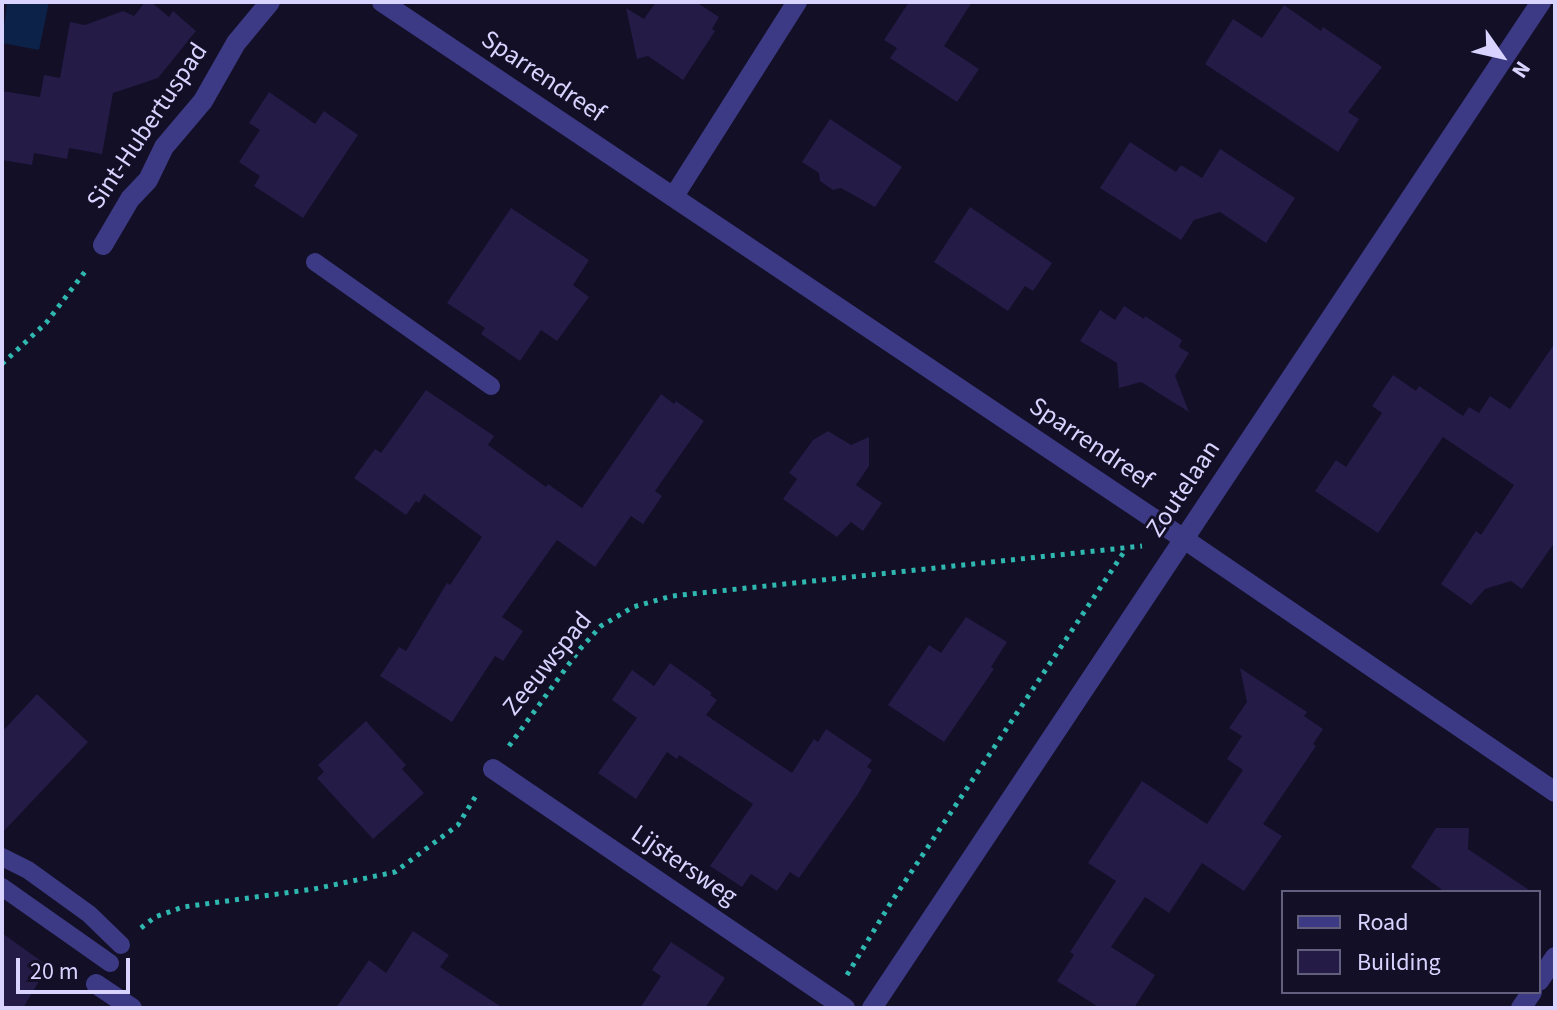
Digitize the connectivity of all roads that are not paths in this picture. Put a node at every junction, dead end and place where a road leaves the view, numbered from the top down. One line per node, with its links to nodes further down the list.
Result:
1 (270, 2): 6 (street, Sint-Hubertuspad)
2 (382, 2): 5 (street, Sparrendreef)
3 (797, 2): 5 (street)
4 (1541, 2): 9 (street, Zoutelaan)
5 (674, 196): 9 (street, Sparrendreef)
6 (103, 245)
7 (315, 262): 8 (lane)
8 (491, 386)
9 (1184, 539): 11 (street, Sparrendreef); 21 (street, Zoutelaan)
10 (493, 769): 19 (street, Lijstersweg)
11 (1555, 792)
12 (2, 857): 14 (lane)
13 (2, 887): 16 (lane)
14 (121, 945)
15 (1555, 957): 17 (street)
16 (110, 963)
17 (1541, 978)
18 (96, 984): 20 (street)
19 (839, 1004)
20 (132, 1008)
21 (872, 1008)

